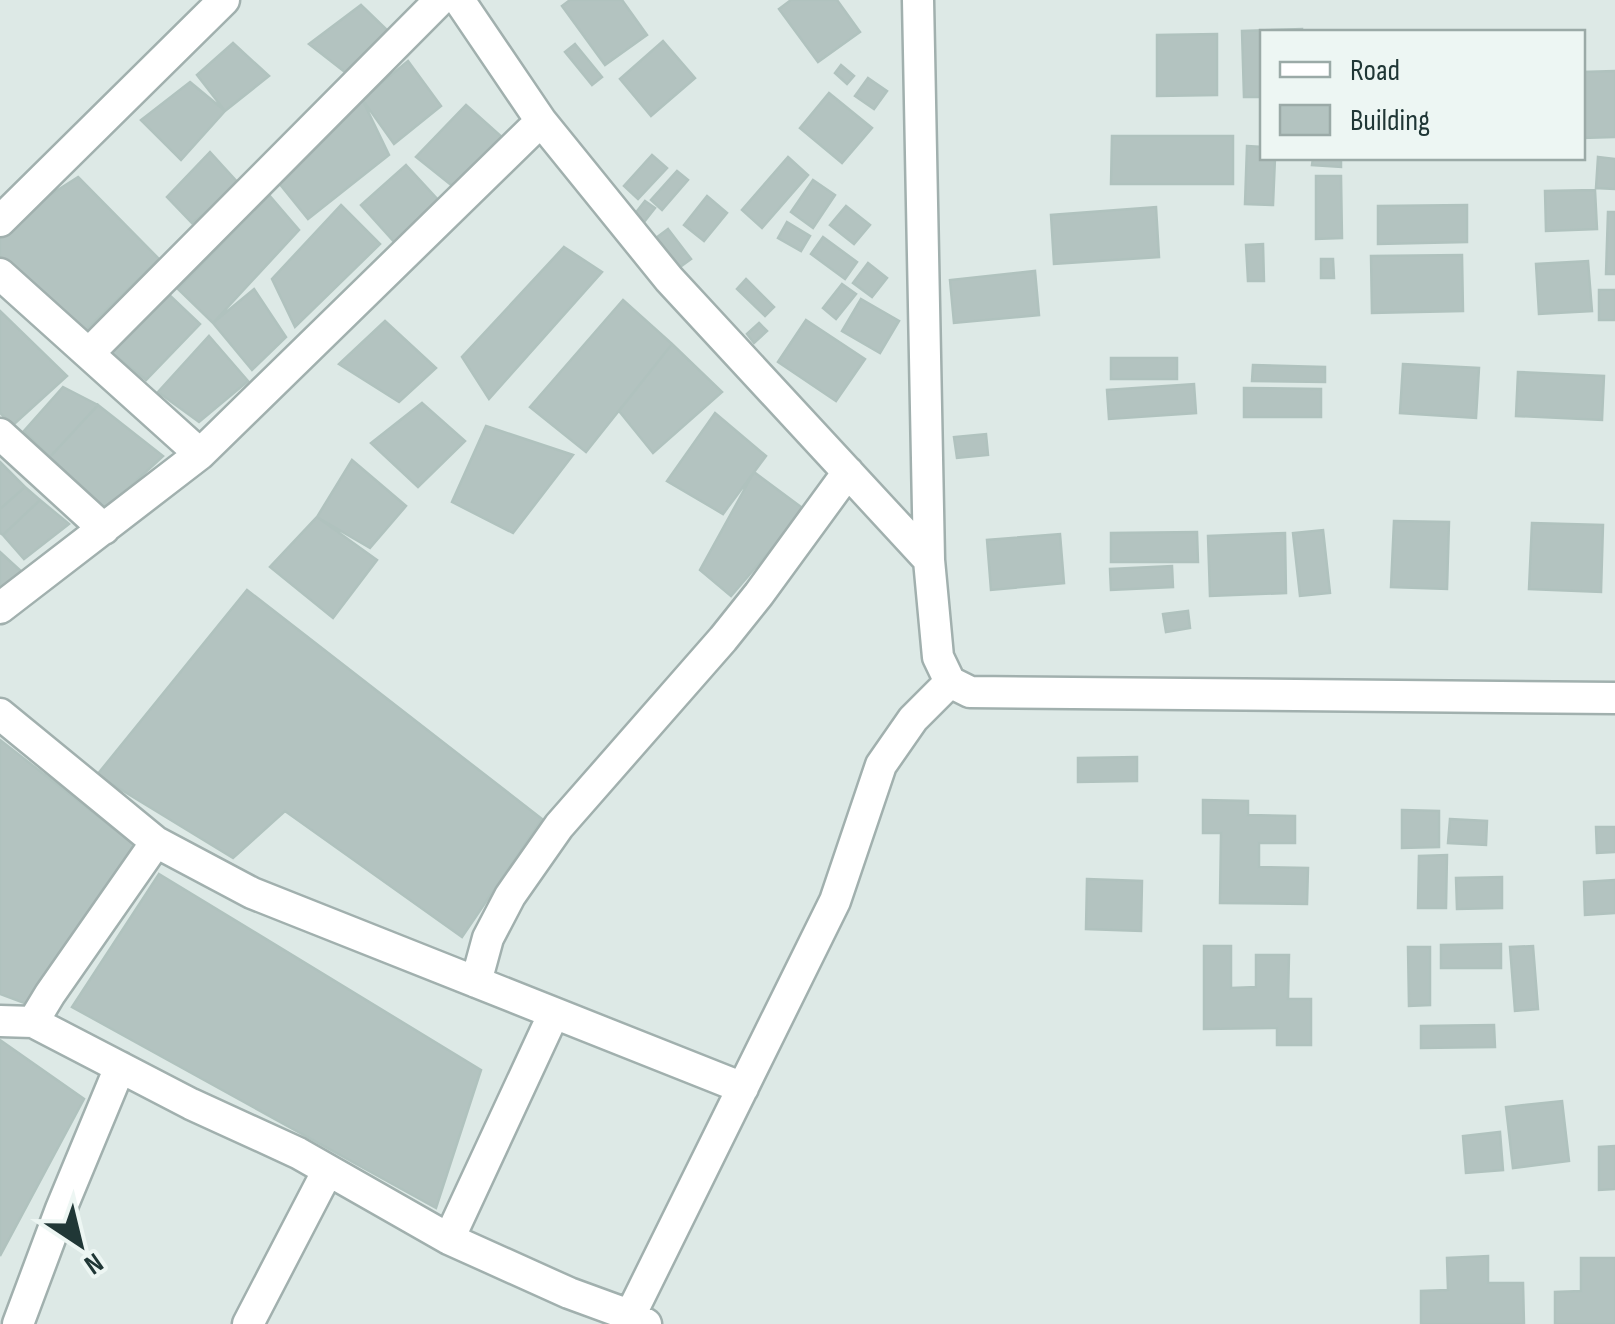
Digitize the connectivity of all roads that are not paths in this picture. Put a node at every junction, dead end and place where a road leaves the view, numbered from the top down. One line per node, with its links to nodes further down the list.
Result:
1 (224, 0): 6 (street)
2 (440, 0): 8 (street)
3 (459, 0): 5 (street)
4 (918, 0): 13 (street)
5 (541, 122): 10 (street); 11 (street)
6 (0, 221)
7 (0, 274): 8 (street)
8 (89, 353): 10 (street)
9 (0, 434): 12 (street)
10 (200, 454): 12 (street)
11 (848, 472): 13 (street); 19 (street)
12 (104, 529): 14 (street)
13 (929, 560): 15 (street)
14 (0, 608)
15 (950, 682): 16 (street); 24 (street)
16 (1615, 698)
17 (0, 714): 18 (street)
18 (156, 842): 19 (street); 22 (street)
19 (476, 982): 20 (street)
20 (554, 1013): 24 (street); 26 (street)
21 (0, 1021): 22 (street)
22 (33, 1022): 23 (street)
23 (120, 1067): 25 (street); 28 (street)
24 (742, 1088): 27 (street)
25 (327, 1172): 26 (street); 29 (street)
26 (449, 1239): 27 (street)
27 (635, 1321)
28 (18, 1324)
29 (248, 1324)

